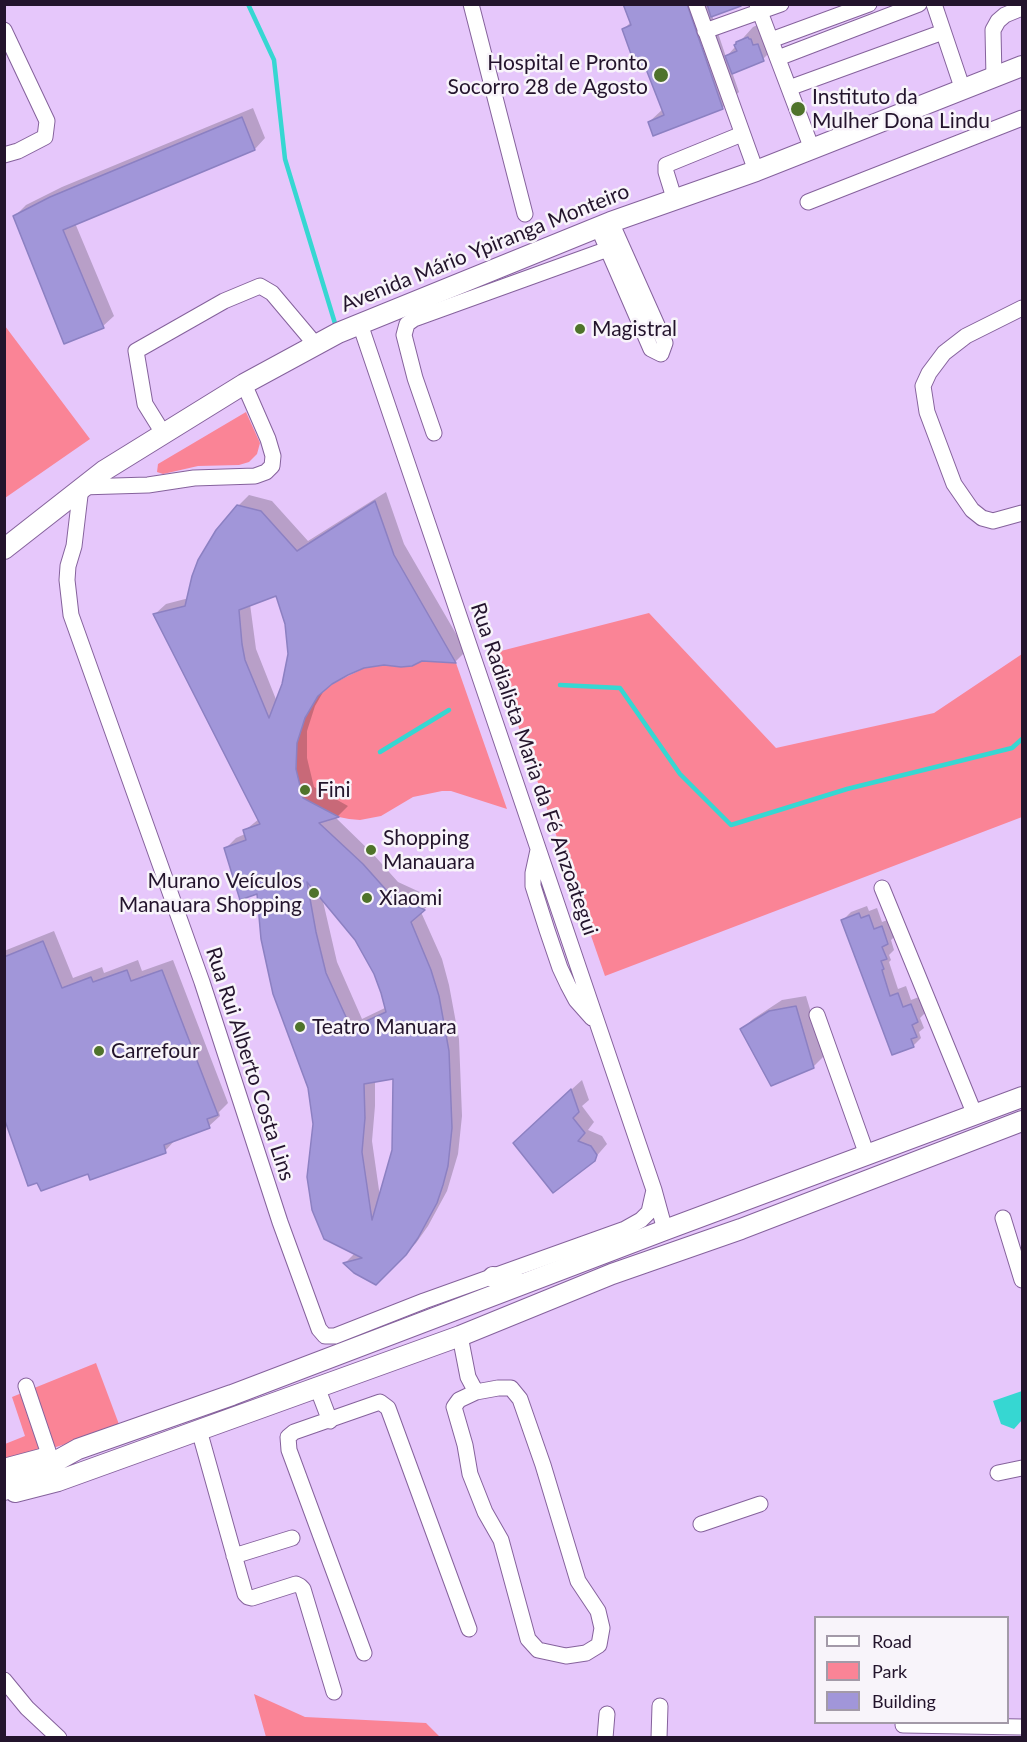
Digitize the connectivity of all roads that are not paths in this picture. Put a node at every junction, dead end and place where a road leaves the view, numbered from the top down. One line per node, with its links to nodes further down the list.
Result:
1 (471, 4): 25 (street)
2 (696, 4): 10 (street)
3 (782, 4): 7 (street)
4 (869, 4): 12 (street)
5 (919, 4): 13 (street)
6 (934, 4): 11 (street)
7 (759, 8): 10 (street); 12 (street)
8 (1023, 8): 15 (street)
9 (4, 30): 21 (street)
10 (705, 31): 19 (street)
11 (943, 32): 16 (street); 17 (street)
12 (771, 40): 13 (street)
13 (778, 57): 16 (street)
14 (1023, 66): 15 (main road, Avenida Mário Ypiranga Monteiro)
15 (994, 78): 17 (main road, Avenida Mário Ypiranga Monteiro)
16 (789, 88): 20 (street)
17 (963, 90): 20 (main road, Avenida Mário Ypiranga Monteiro)
18 (1023, 118): 24 (street)
19 (742, 134): 22 (street); 23 (street)
20 (812, 149): 22 (main road, Avenida Mário Ypiranga Monteiro)
21 (4, 155)
22 (756, 171): 23 (main road, Avenida Mário Ypiranga Monteiro)
23 (675, 201): 26 (main road, Avenida Mário Ypiranga Monteiro)
24 (808, 202)
25 (525, 214)
26 (604, 225): 27 (street); 27 (street); 28 (main road, Avenida Mário Ypiranga Monteiro)
27 (608, 249): 29 (street)
28 (518, 259): 29 (street); 31 (main road, Avenida Mário Ypiranga Monteiro)
29 (527, 279): 35 (street)
30 (1023, 308): 37 (street)
31 (360, 324): 32 (main road, Avenida Mário Ypiranga Monteiro); 45 (street, Rua Radialista Maria da Fé Anzoategui)
32 (315, 344): 33 (main road, Avenida Mário Ypiranga Monteiro); 34 (street)
33 (244, 384): 34 (main road, Avenida Mário Ypiranga Monteiro); 36 (street)
34 (164, 433): 36 (main road, Avenida Mário Ypiranga Monteiro)
35 (434, 433)
36 (81, 487): 38 (main road, Avenida Mário Ypiranga Monteiro); 50 (street, Rua Rui Alberto Costa Lins)
37 (1023, 513)
38 (4, 549)
39 (882, 888): 42 (street)
40 (817, 1015): 44 (street)
41 (1023, 1097): 42 (main road)
42 (975, 1115): 44 (main road)
43 (1023, 1121): 53 (main road)
44 (867, 1155): 47 (main road)
45 (654, 1190): 47 (street, Rua Radialista Maria da Fé Anzoategui); 48 (street)
46 (1004, 1218): 51 (street)
47 (665, 1230): 49 (main road)
48 (588, 1242): 49 (main road); 50 (street)
49 (574, 1264): 52 (main road)
50 (493, 1276): 52 (main road)
51 (1023, 1280)
52 (521, 1284): 59 (main road)
53 (460, 1336): 55 (main road); 56 (street)
54 (26, 1386): 60 (street)
55 (317, 1388): 57 (street); 58 (main road)
56 (476, 1392): 56 (street)
57 (330, 1421): 70 (street); 71 (street)
58 (199, 1430): 65 (main road); 69 (street)
59 (78, 1449): 60 (main road); 64 (main road)
60 (50, 1457): 62 (main road)
61 (1023, 1468): 63 (street)
62 (4, 1469)
63 (998, 1473)
64 (4, 1490)
65 (4, 1494)
66 (760, 1504): 67 (street)
67 (701, 1524)
68 (292, 1538): 69 (street)
69 (234, 1556): 73 (street)
70 (469, 1629)
71 (364, 1653)
72 (8, 1690): 78 (street)
73 (334, 1692)
74 (660, 1706): 80 (street)
75 (607, 1714): 79 (street)
76 (903, 1725): 77 (street)
77 (1023, 1727)
78 (59, 1737)
79 (605, 1737)
80 (659, 1737)

